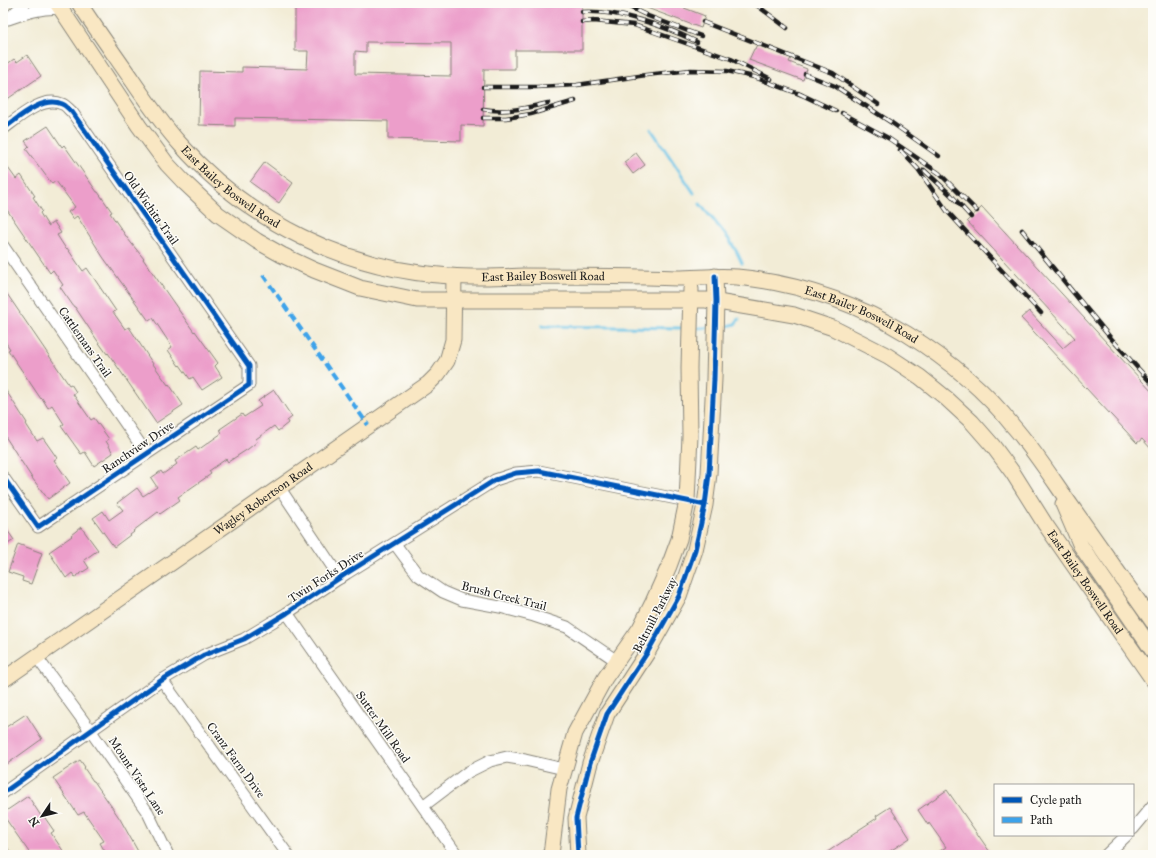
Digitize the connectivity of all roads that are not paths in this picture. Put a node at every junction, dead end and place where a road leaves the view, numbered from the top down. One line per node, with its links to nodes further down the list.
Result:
1 (24, 3): 4 (street)
2 (79, 3): 8 (main road, East Bailey Boswell Road)
3 (59, 6): 4 (street); 11 (main road, East Bailey Boswell Road)
4 (6, 21)
5 (3, 129): 13 (street, Old Wichita Trail)
6 (3, 246): 14 (street, Cattlemans Trail)
7 (715, 276): 9 (main road, East Bailey Boswell Road); 12 (main road, Beltmill Parkway); 15 (main road, East Bailey Boswell Road)
8 (454, 277): 9 (main road, East Bailey Boswell Road); 11 (main road, Wagley Robertson Road)
9 (691, 278): 10 (main road, Beltmill Parkway)
10 (691, 299): 11 (main road, East Bailey Boswell Road); 12 (main road, East Bailey Boswell Road); 19 (main road, Beltmill Parkway)
11 (453, 300): 18 (main road, Wagley Robertson Road)
12 (716, 301): 17 (main road, East Bailey Boswell Road); 20 (main road, Beltmill Parkway)
13 (249, 385): 14 (street, Ranchview Drive)
14 (146, 453): 16 (street, Ranchview Drive)
15 (1050, 474): 24 (main road, East Bailey Boswell Road); 25 (main road, East Bailey Boswell Road)
16 (3, 477)
17 (1020, 483): 25 (main road, East Bailey Boswell Road); 33 (main road, East Bailey Boswell Road)
18 (279, 488): 22 (street); 27 (main road, Wagley Robertson Road)
19 (687, 501): 20 (main road); 21 (street, Twin Forks Drive); 28 (main road, Beltmill Parkway)
20 (705, 506): 30 (main road, Beltmill Parkway)
21 (395, 544): 22 (street, Twin Forks Drive); 28 (street, Brush Creek Trail)
22 (340, 578): 23 (street, Twin Forks Drive)
23 (287, 614): 32 (street, Twin Forks Drive); 39 (street, Sutter Mill Road)
24 (1153, 622)
25 (1134, 629): 26 (main road, East Bailey Boswell Road); 29 (main road, East Bailey Boswell Road)
26 (1153, 651)
27 (36, 656): 31 (main road, Wagley Robertson Road); 34 (street, Mount Vista Lane)
28 (617, 661): 30 (main road); 35 (main road, Beltmill Parkway)
29 (1153, 662)
30 (634, 673): 36 (main road, Beltmill Parkway)
31 (3, 680)
32 (162, 680): 34 (street, Twin Forks Drive); 45 (street, Cranz Farm Drive)
33 (1153, 680)
34 (90, 730): 37 (street, Twin Forks Drive); 44 (street, Mount Vista Lane)
35 (564, 769): 36 (main road); 39 (street); 47 (main road, Beltmill Parkway)
36 (586, 776): 48 (main road, Beltmill Parkway)
37 (3, 793)
38 (1153, 805): 40 (street)
39 (423, 806): 46 (street, Sutter Mill Road)
40 (1134, 828)
41 (1126, 836): 49 (street)
42 (3, 852): 43 (street)
43 (5, 855)
44 (168, 855)
45 (288, 855)
46 (457, 855)
47 (551, 855)
48 (578, 855)
49 (1106, 855)

